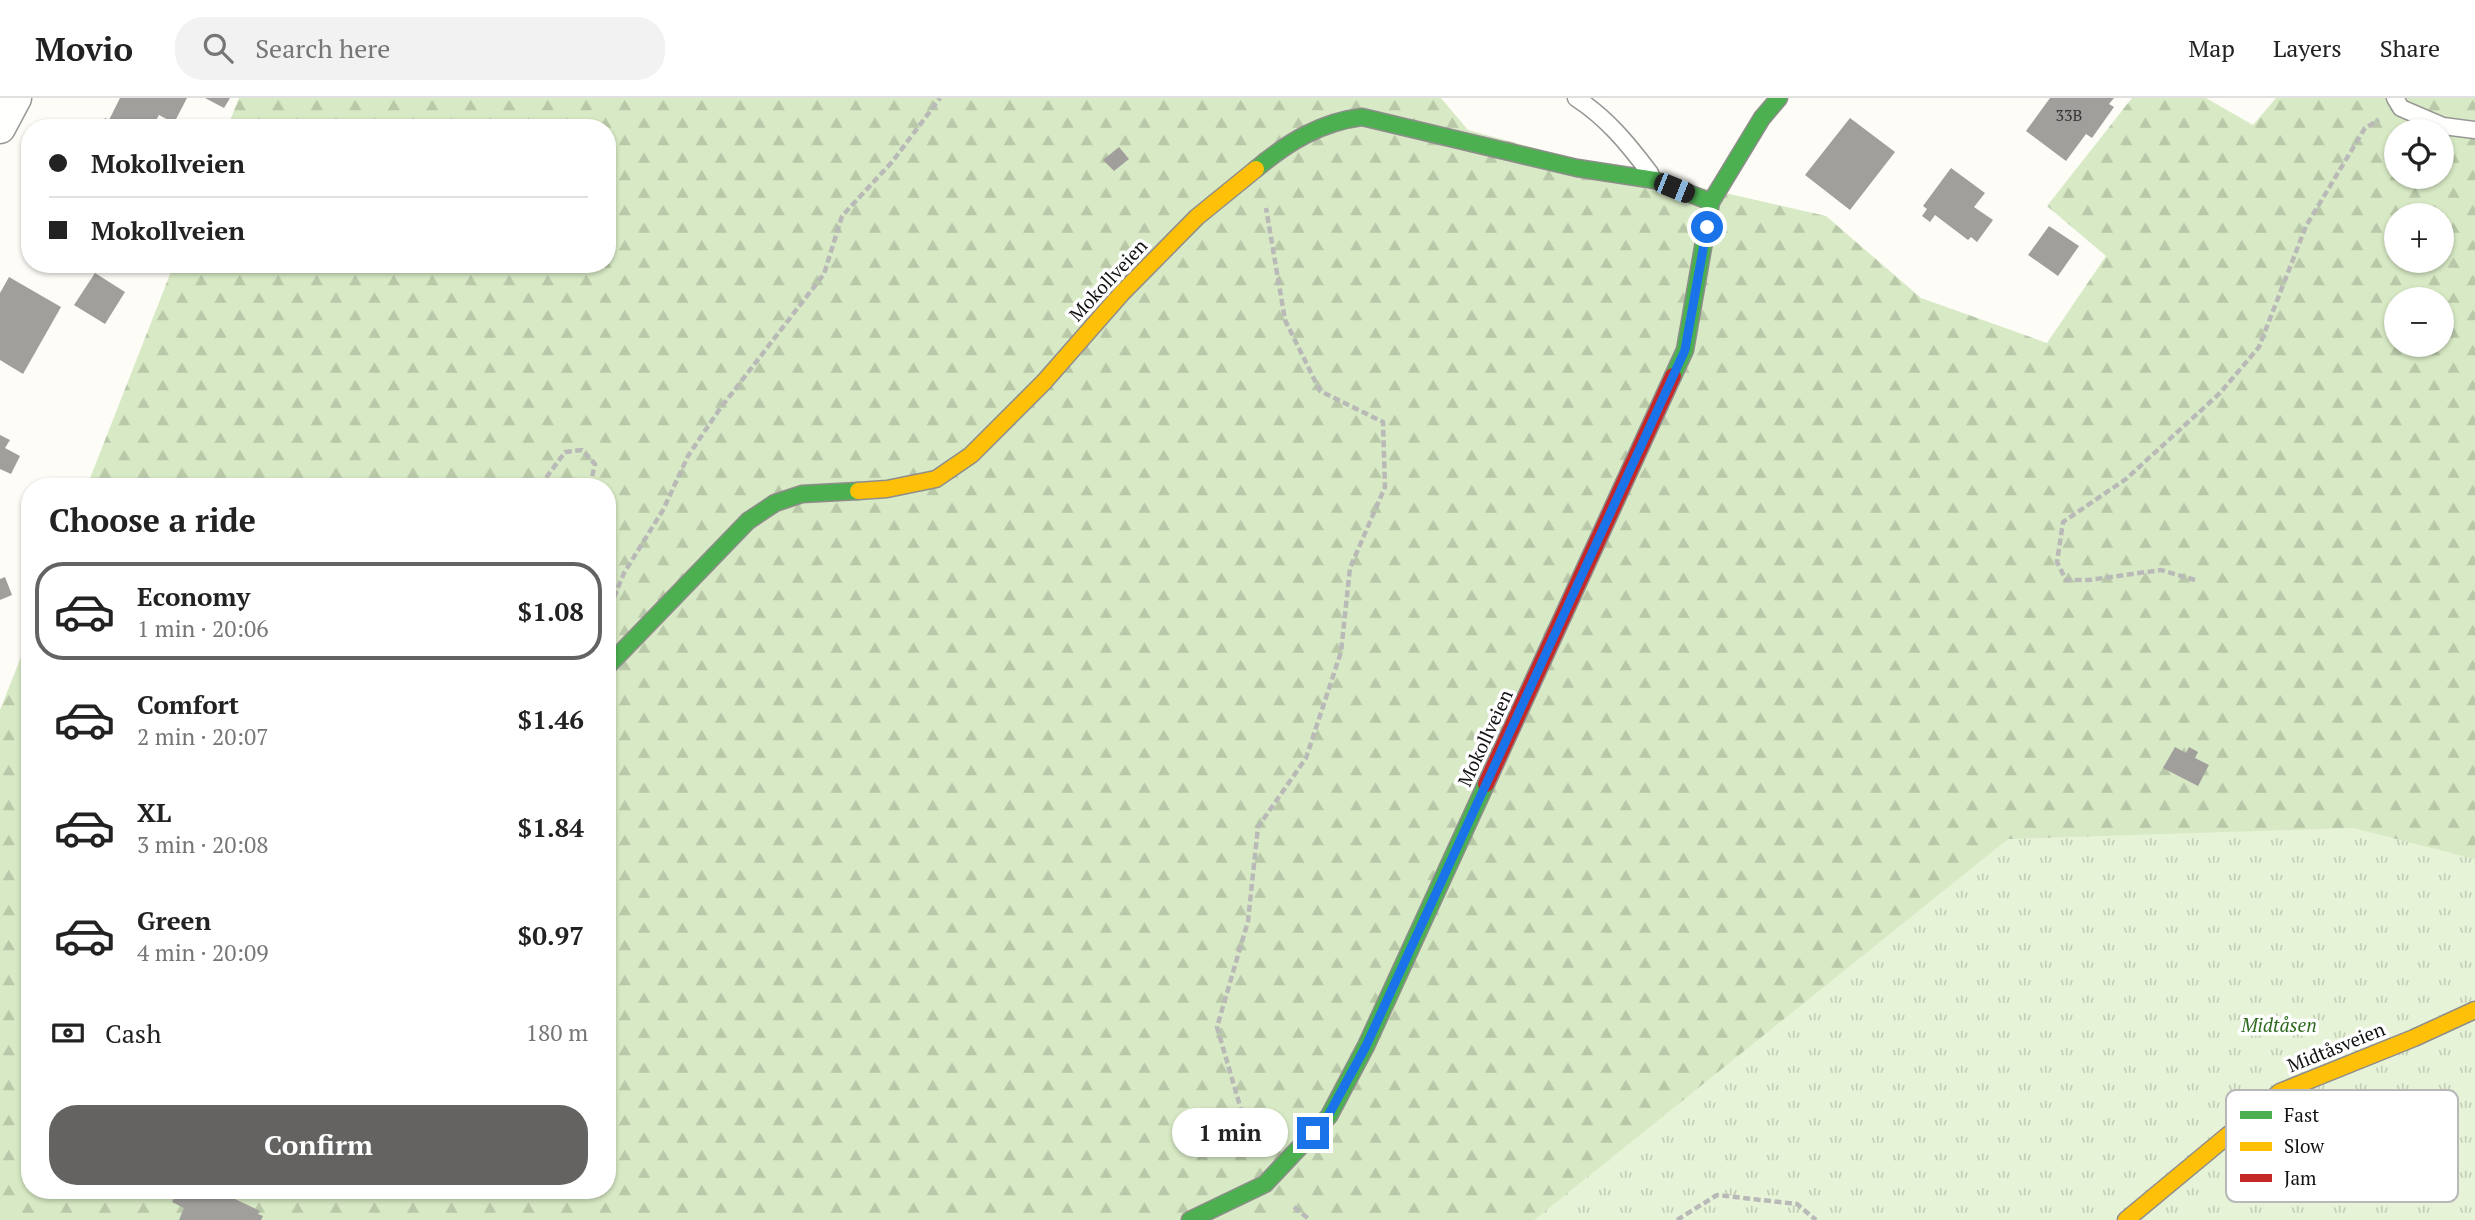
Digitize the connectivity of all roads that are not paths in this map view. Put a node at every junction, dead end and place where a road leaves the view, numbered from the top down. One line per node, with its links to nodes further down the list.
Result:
1 (16, 98): 5 (street)
2 (1576, 98): 7 (lane)
3 (1779, 98): 8 (street, Mokollveien)
4 (2398, 103): 6 (lane)
5 (0, 128)
6 (2475, 130)
7 (1655, 180): 8 (street, Mokollveien); 9 (street, Mokollveien)
8 (1711, 202): 13 (street, Mokollveien)
9 (616, 658)
10 (2475, 1010): 11 (street, Midtåsveien)
11 (2285, 1090)
12 (2226, 1137): 14 (street, Midtåsveien)
13 (1190, 1220)
14 (2126, 1220)

